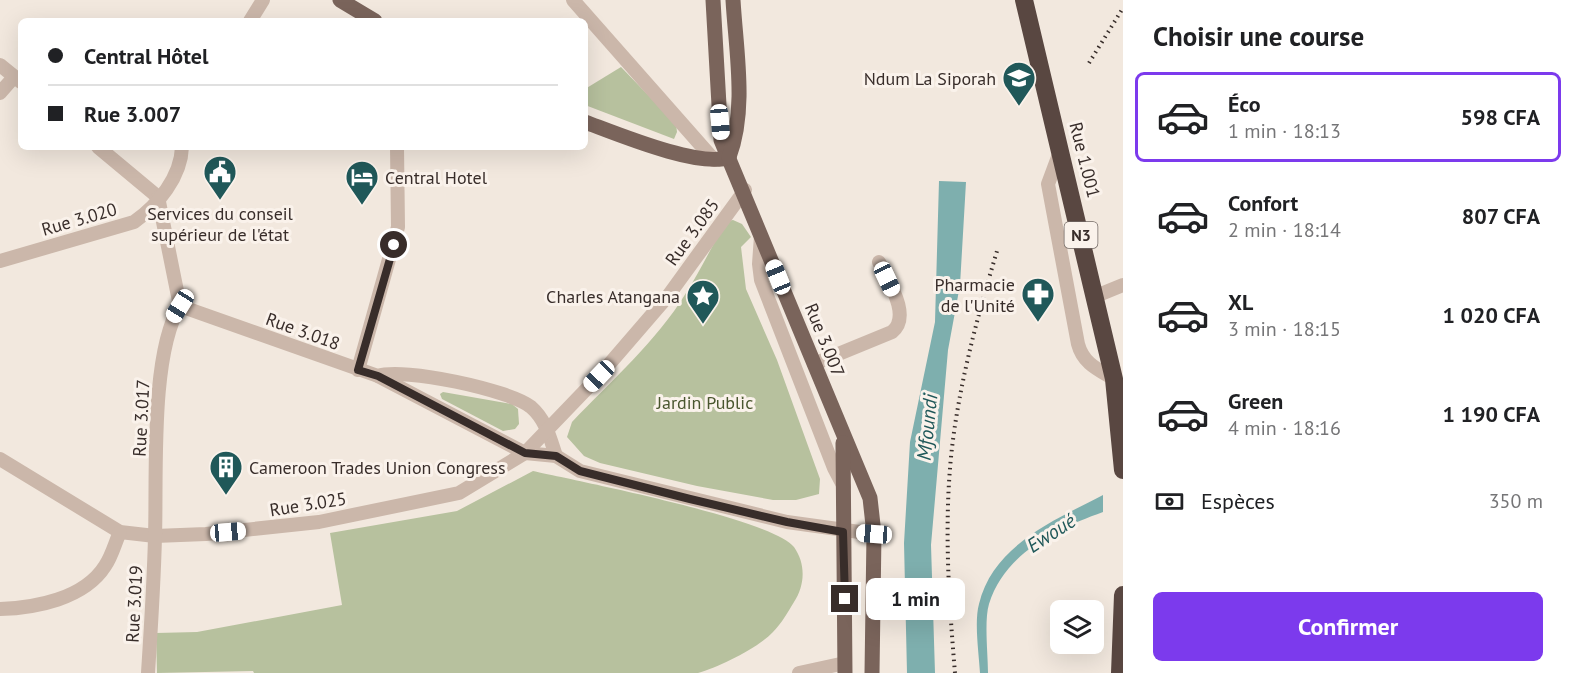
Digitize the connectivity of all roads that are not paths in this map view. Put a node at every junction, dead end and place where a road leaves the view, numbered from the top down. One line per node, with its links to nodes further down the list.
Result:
1 (263, 0): 7 (street)
2 (340, 0): 8 (main road)
3 (573, 0): 18 (street)
4 (713, 0): 17 (main road, Rue 3.007)
5 (733, 0): 17 (main road)
6 (1024, 1): 13 (highway, Rue 1.001 / N3)
7 (252, 18)
8 (370, 18)
9 (0, 65): 10 (street)
10 (18, 79): 11 (street)
11 (0, 93)
12 (588, 123): 18 (main road)
13 (1061, 149): 25 (highway, Rue 1.001 / N3); 30 (street)
14 (102, 150): 20 (street)
15 (182, 150): 20 (street)
16 (397, 150): 28 (street)
17 (729, 157): 18 (main road); 19 (main road, Rue 3.007)
18 (714, 160)
19 (745, 190): 21 (main road, Rue 3.007); 31 (street, Rue 3.085)
20 (158, 197): 22 (street, Rue 3.020); 26 (street)
21 (761, 234): 27 (main road, Rue 3.007); 37 (street)
22 (0, 261)
23 (879, 262): 27 (street)
24 (1123, 285): 25 (street)
25 (1096, 296): 30 (highway, Rue 1.001 / N3)
26 (180, 306): 28 (street, Rue 3.018); 41 (street, Rue 3.017)
27 (813, 364): 32 (main road, Rue 3.007)
28 (358, 370): 29 (street, Rue 3.018)
29 (378, 376): 31 (street, Rue 3.018); 33 (street)
30 (1114, 379): 36 (highway, Rue 1.001 / N3)
31 (547, 429): 33 (street, Rue 3.085); 34 (street)
32 (843, 437): 37 (main road, Rue 3.007); 40 (main road, Rue 3.007)
33 (525, 453): 34 (street); 41 (street, Rue 3.025)
34 (556, 456): 39 (street)
35 (0, 459): 38 (street, Rue 3.025)
36 (1123, 470)
37 (844, 487): 39 (main road, Rue 3.007)
38 (120, 532): 41 (street, Rue 3.025); 43 (street)
39 (843, 532): 40 (street); 44 (main road, Rue 3.007)
40 (874, 534): 47 (main road, Rue 3.007)
41 (155, 536): 45 (street, Rue 3.019)
42 (1123, 595): 48 (highway)
43 (0, 609)
44 (845, 668): 46 (street)
45 (148, 673)
46 (799, 673)
47 (872, 673)
48 (1120, 673)

